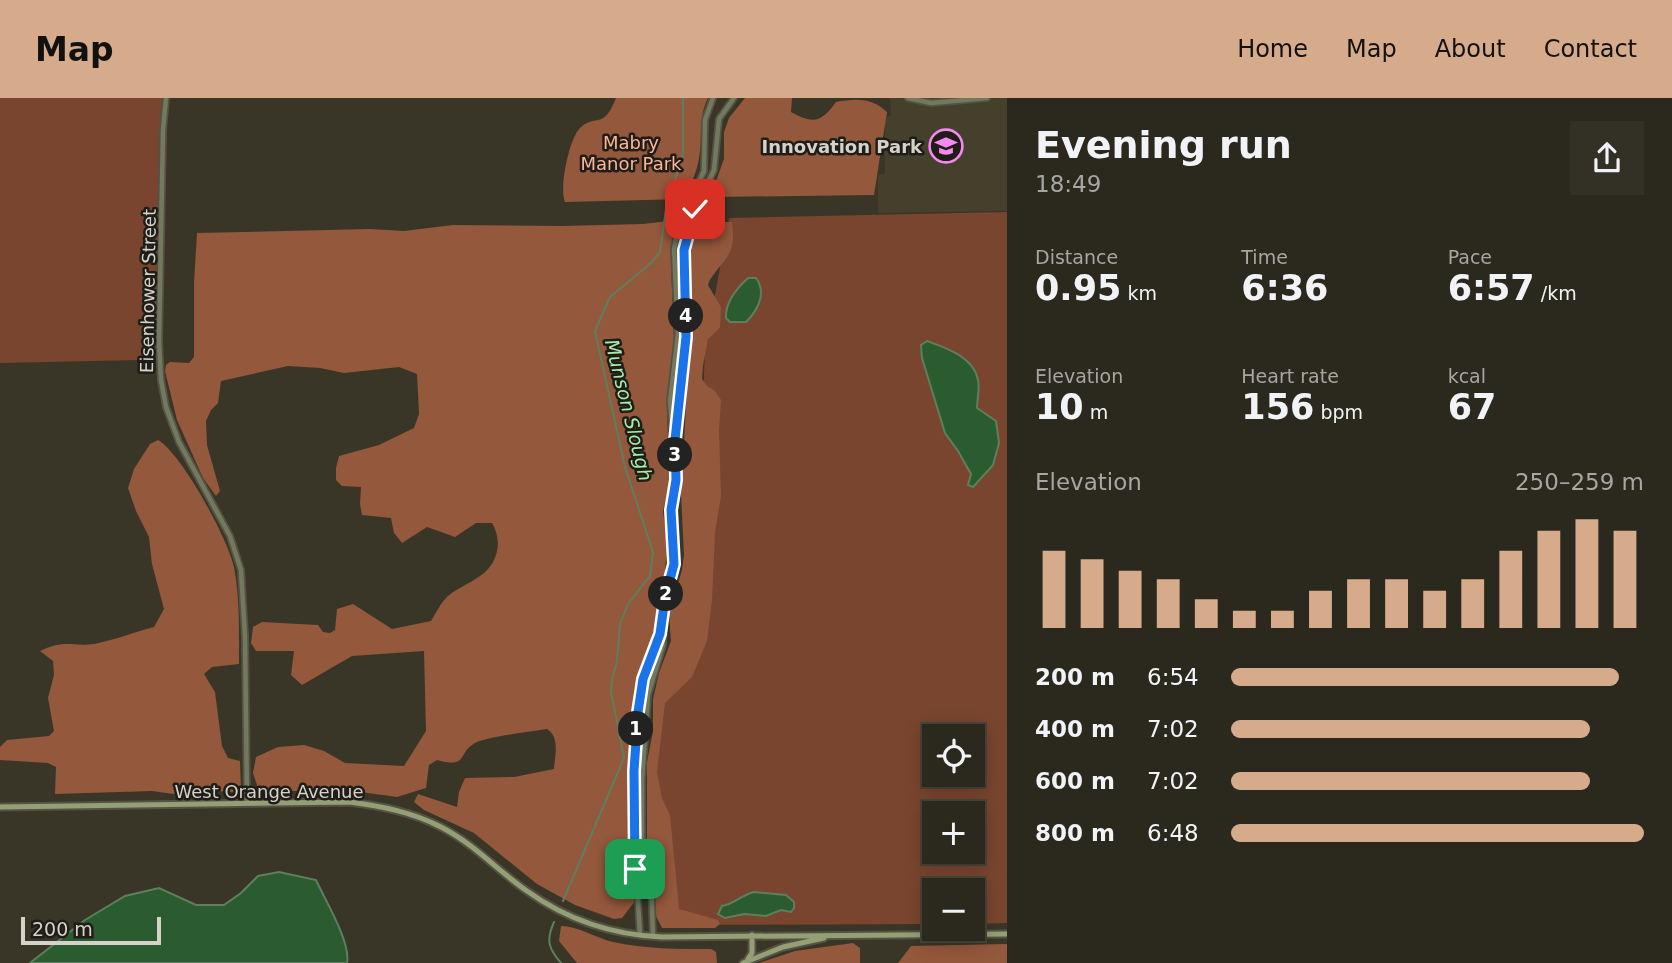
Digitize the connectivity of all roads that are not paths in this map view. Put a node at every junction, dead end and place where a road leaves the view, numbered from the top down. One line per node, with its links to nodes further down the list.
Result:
1 (166, 98): 8 (street, Eisenhower Street)
2 (713, 98): 6 (street)
3 (734, 98): 6 (street)
4 (908, 98): 5 (street)
5 (987, 98)
6 (675, 447): 7 (street)
7 (664, 617): 11 (street); 14 (street)
8 (247, 803): 9 (main road, West Orange Avenue); 11 (main road, West Orange Avenue)
9 (0, 807)
10 (1007, 934): 13 (main road, West Orange Avenue)
11 (640, 935): 14 (main road, West Orange Avenue)
12 (752, 935): 13 (main road, West Orange Avenue); 14 (main road, West Orange Avenue); 15 (main road)
13 (844, 935): 15 (main road)
14 (653, 936)
15 (743, 963)

